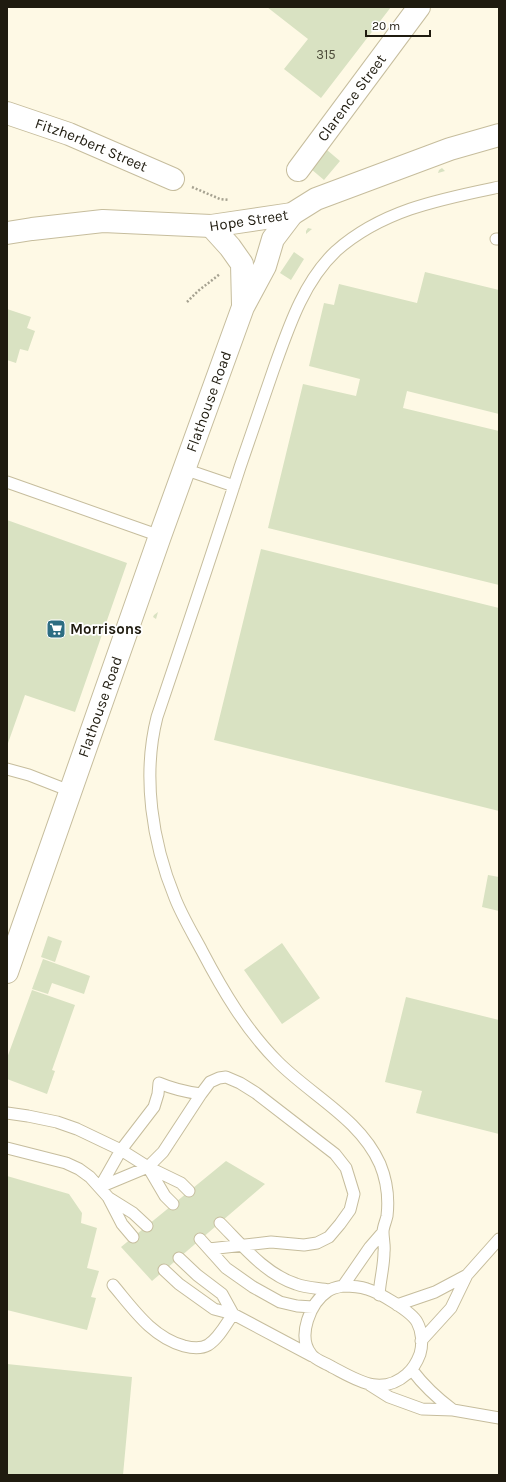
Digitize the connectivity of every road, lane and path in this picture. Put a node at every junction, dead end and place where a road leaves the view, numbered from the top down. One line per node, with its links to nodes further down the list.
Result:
1 (420, 7): 4 (street, Clarence Street)
2 (7, 113): 5 (street, Fitzherbert Street)
3 (499, 135): 8 (street, Hope Street)
4 (298, 170)
5 (173, 179): 7 (path)
6 (499, 187): 18 (lane)
7 (234, 201)
8 (292, 214): 9 (street, Hope Street); 15 (street)
9 (211, 226): 11 (street, Hope Street); 15 (street)
10 (7, 228): 11 (street, Hope Street)
11 (32, 229): 12 (street, Hope Street)
12 (7, 234)
13 (220, 273): 14 (path)
14 (187, 302)
15 (243, 306): 16 (street, Flathouse Road)
16 (184, 469): 18 (lane); 19 (street, Flathouse Road)
17 (7, 482): 19 (lane)
18 (234, 486): 34 (lane)
19 (160, 536): 21 (street, Flathouse Road)
20 (7, 769): 21 (lane)
21 (70, 791): 22 (street, Flathouse Road)
22 (7, 972)
23 (201, 1094): 26 (lane); 27 (lane); 38 (lane)
24 (7, 1113): 26 (lane)
25 (7, 1148): 28 (lane)
26 (121, 1150): 27 (lane); 28 (lane)
27 (148, 1167): 28 (lane); 29 (lane); 31 (lane)
28 (100, 1188): 30 (lane)
29 (189, 1191)
30 (108, 1197): 33 (lane); 35 (lane)
31 (173, 1204)
32 (220, 1223): 38 (lane)
33 (147, 1226)
34 (383, 1232): 44 (lane); 46 (lane)
35 (133, 1237)
36 (200, 1239): 39 (lane)
37 (499, 1240): 42 (lane)
38 (242, 1245): 39 (lane); 45 (lane)
39 (209, 1249): 48 (lane)
40 (179, 1258): 49 (lane)
41 (164, 1270): 49 (lane)
42 (467, 1275): 47 (lane); 50 (lane)
43 (113, 1285): 49 (lane)
44 (343, 1286): 45 (lane); 46 (lane)
45 (329, 1290): 48 (lane)
46 (379, 1295): 47 (lane)
47 (397, 1305): 50 (lane)
48 (313, 1307): 51 (lane)
49 (233, 1314): 51 (lane)
50 (422, 1341): 52 (lane)
51 (312, 1356): 53 (lane)
52 (412, 1370): 53 (lane); 54 (lane)
53 (369, 1385): 54 (lane)
54 (453, 1410): 55 (lane)
55 (499, 1418)

